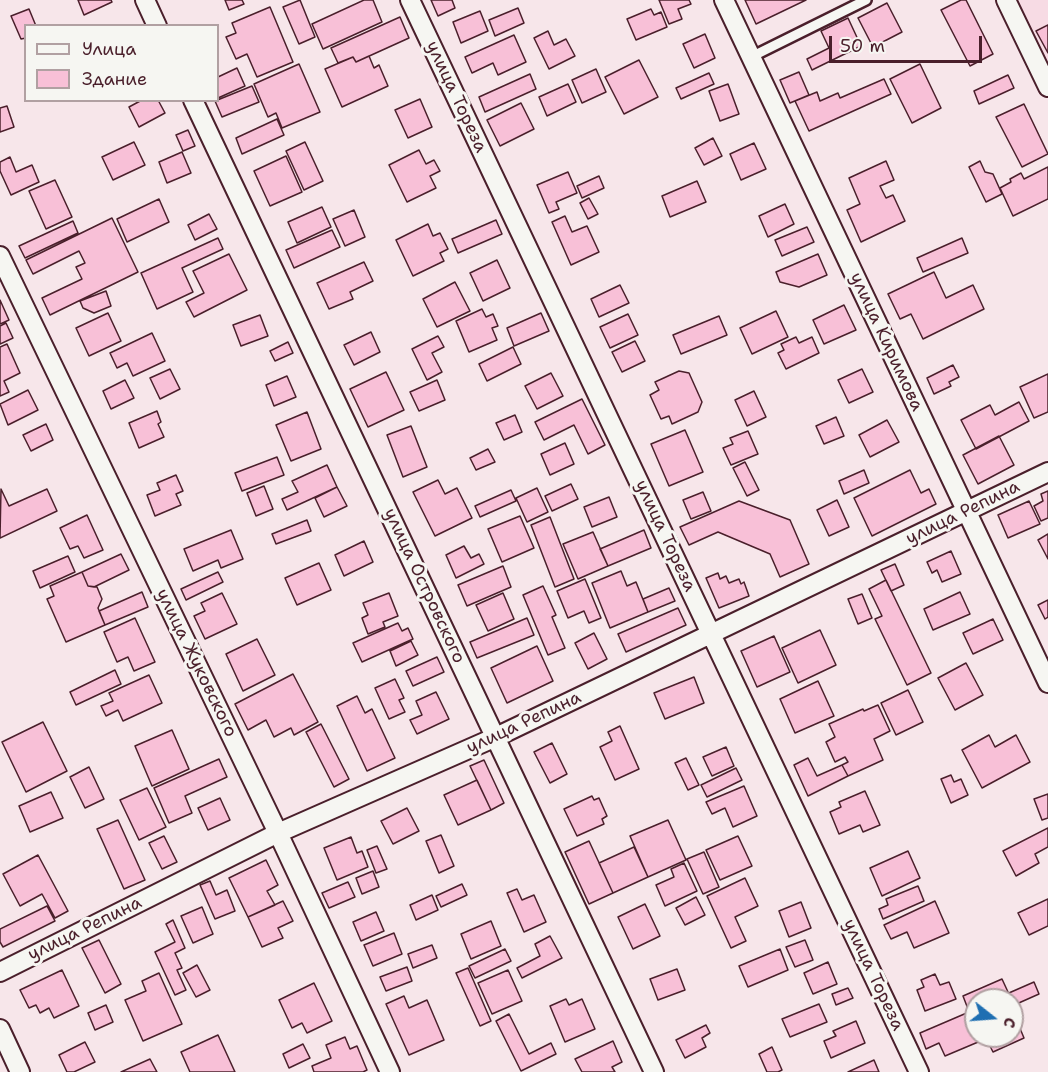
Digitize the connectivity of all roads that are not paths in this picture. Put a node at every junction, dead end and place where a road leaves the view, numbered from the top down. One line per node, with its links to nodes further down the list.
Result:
1 (145, 0): 6 (street)
2 (410, 0): 13 (street, улица Тореза)
3 (724, 0): 7 (street, улица Киримова)
4 (866, 0): 7 (lane)
5 (1006, 0): 8 (street)
6 (156, 24)
7 (751, 57): 12 (street, улица Киримова)
8 (1048, 87)
9 (194, 102): 15 (street, улица Островского)
10 (0, 256): 16 (street, улица Жуковского)
11 (1048, 472): 12 (street, улица Репина)
12 (967, 511): 13 (street, улица Репина); 14 (street, улица Киримова)
13 (712, 634): 15 (street, улица Репина); 22 (street, улица Тореза)
14 (1048, 684)
15 (496, 737): 16 (street, улица Репина); 21 (street, улица Островского)
16 (278, 833): 17 (street, улица Репина); 20 (street, улица Жуковского)
17 (0, 972)
18 (0, 1029): 19 (street)
19 (20, 1072)
20 (390, 1072)
21 (654, 1072)
22 (918, 1072)

